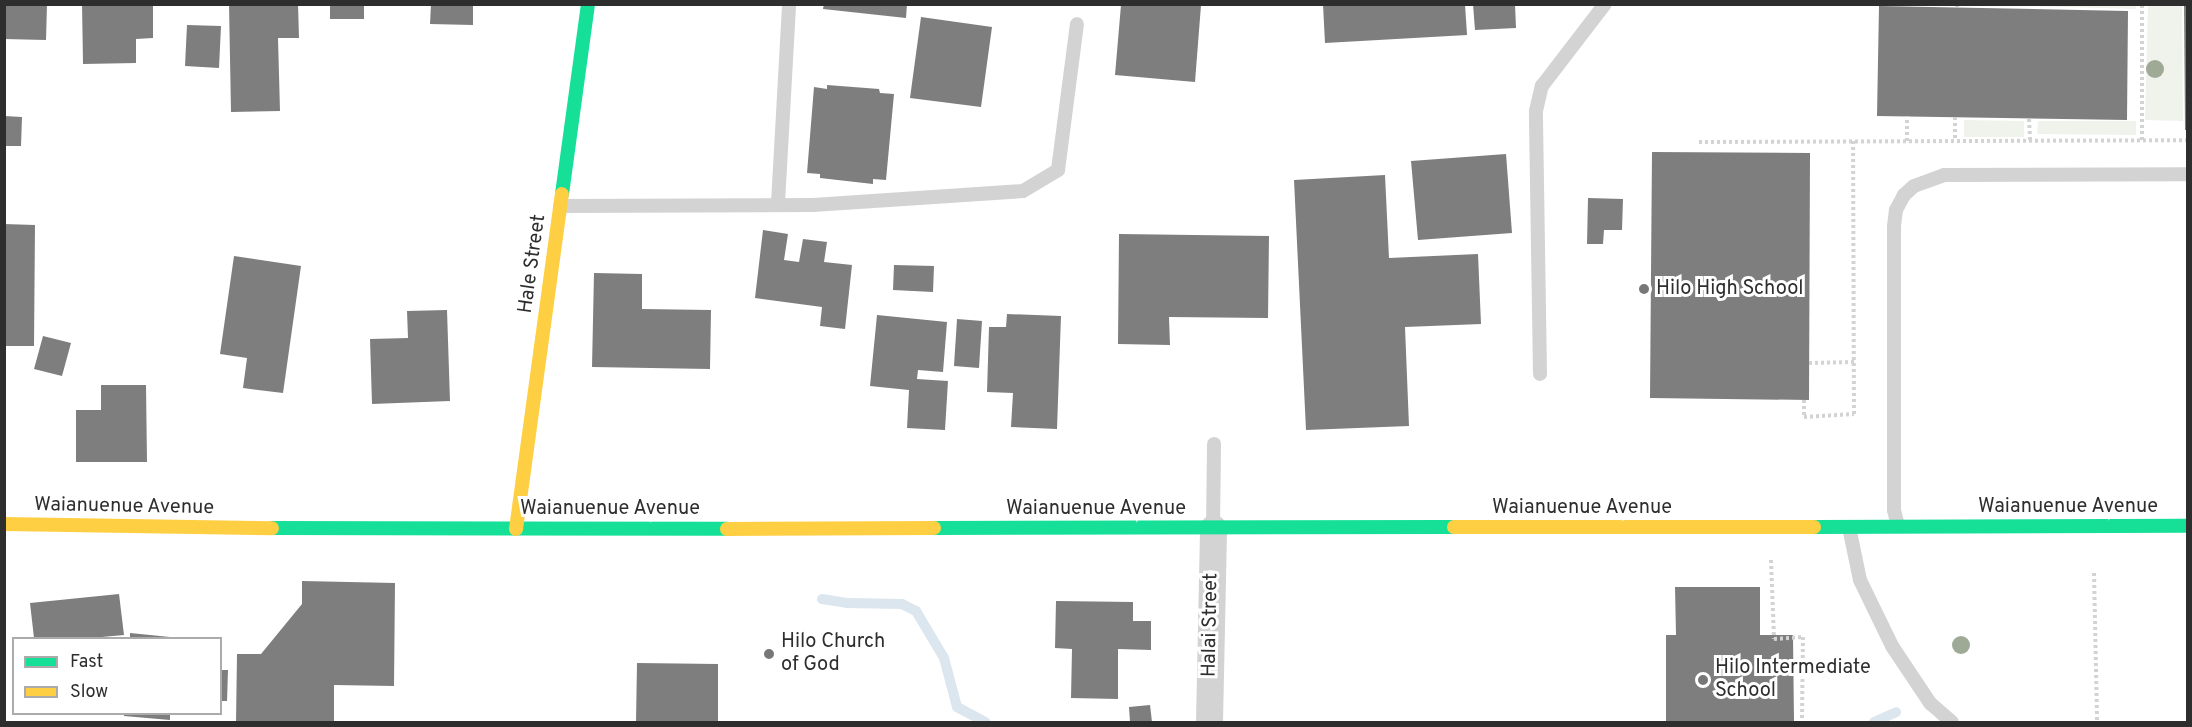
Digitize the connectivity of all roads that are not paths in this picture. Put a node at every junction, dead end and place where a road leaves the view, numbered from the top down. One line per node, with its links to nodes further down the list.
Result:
1 (588, 4): 7 (main road, Hale Street)
2 (789, 4): 6 (lane)
3 (1605, 4): 8 (lane)
4 (1077, 24): 6 (lane)
5 (2187, 174): 13 (lane)
6 (778, 203): 7 (lane)
7 (560, 206): 15 (main road, Hale Street)
8 (1540, 374)
9 (1214, 444): 14 (lane)
10 (4, 524): 15 (main road, Waianuenue Avenue)
11 (2187, 526): 13 (main road, Waianuenue Avenue)
12 (1849, 527): 13 (main road, Waianuenue Avenue); 14 (main road, Waianuenue Avenue); 17 (lane)
13 (1899, 527)
14 (1213, 528): 15 (main road, Waianuenue Avenue); 16 (street, Halai Street)
15 (516, 529)
16 (1209, 723)
17 (1952, 723)

